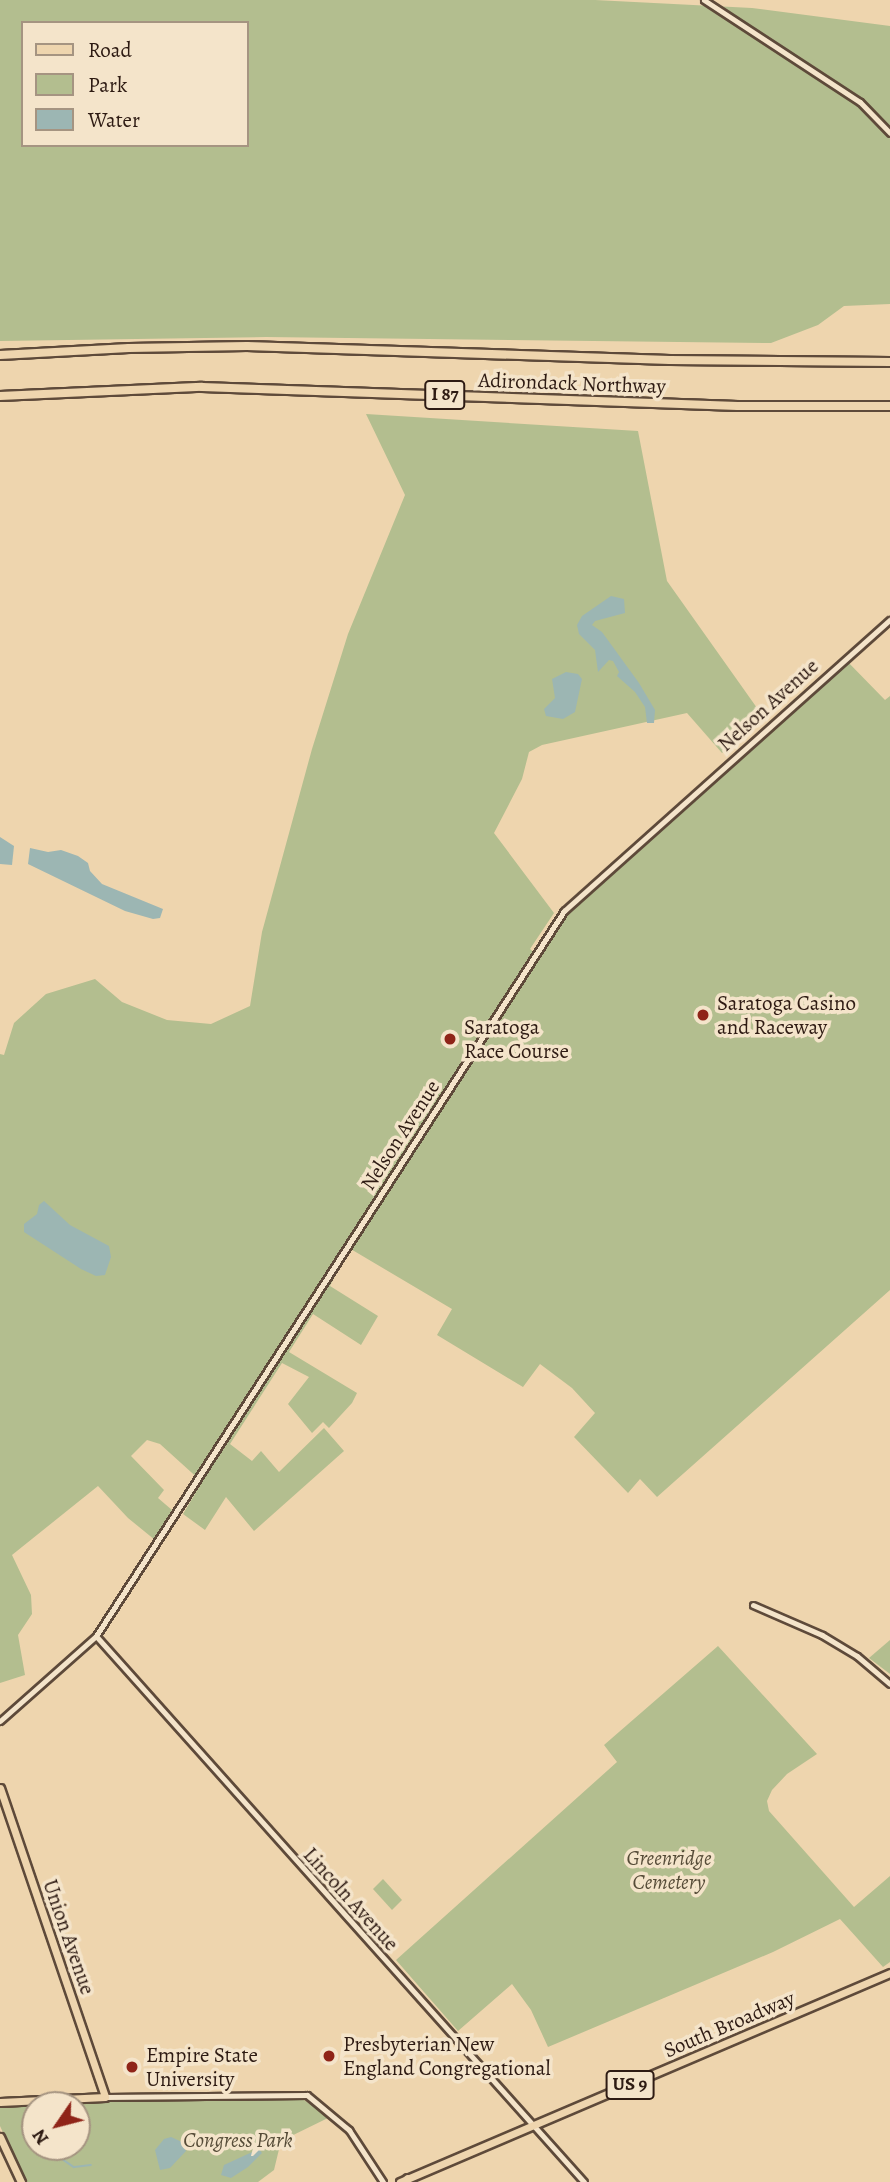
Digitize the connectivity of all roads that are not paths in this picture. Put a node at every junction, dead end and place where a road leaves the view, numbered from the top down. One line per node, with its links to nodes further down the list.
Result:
1 (704, 0): 2 (street)
2 (890, 133)
3 (0, 355): 4 (highway, Adirondack Northway / I 87)
4 (890, 362)
5 (0, 396): 6 (highway, Adirondack Northway / I 87)
6 (890, 406)
7 (890, 620): 9 (street, Nelson Avenue)
8 (753, 1605): 10 (street)
9 (96, 1636): 11 (street, Nelson Avenue); 18 (street, Lincoln Avenue)
10 (890, 1684)
11 (0, 1721)
12 (0, 1788): 16 (main road, Union Avenue)
13 (890, 1966): 15 (main road, South Broadway / US 9)
14 (890, 1973): 15 (main road, South Broadway / US 9)
15 (877, 1978): 18 (main road, South Broadway / US 9)
16 (105, 2097): 17 (main road); 22 (street)
17 (3, 2104)
18 (534, 2126): 20 (main road, South Broadway / US 9); 23 (street, Lincoln Avenue)
19 (0, 2137): 21 (main road)
20 (404, 2181)
21 (21, 2182)
22 (383, 2182)
23 (584, 2182)

